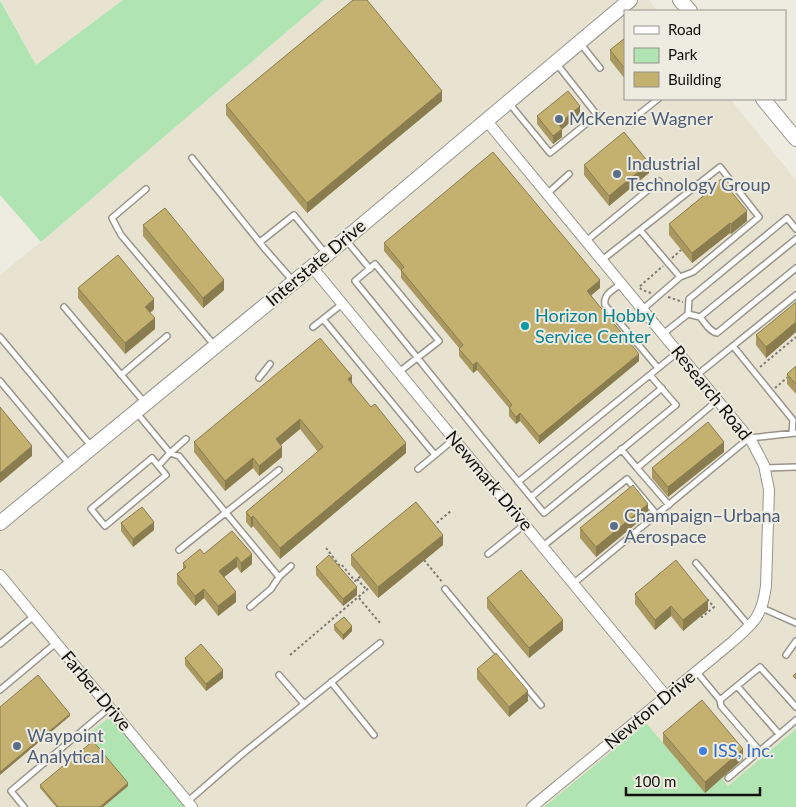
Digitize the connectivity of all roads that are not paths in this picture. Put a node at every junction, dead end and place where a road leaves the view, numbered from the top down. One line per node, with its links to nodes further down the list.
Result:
1 (630, 0): 4 (main road, Interstate Drive)
2 (680, 0): 3 (main road)
3 (689, 10)
4 (580, 43): 5 (main road, Interstate Drive); 6 (lane)
5 (555, 63): 9 (main road, Interstate Drive); 9 (lane)
6 (600, 68)
7 (657, 100): 10 (lane)
8 (764, 100): 12 (main road)
9 (508, 102): 11 (main road, Interstate Drive)
10 (638, 115)
11 (486, 120): 17 (street, Research Road); 20 (main road, Interstate Drive)
12 (796, 139)
13 (192, 158): 23 (lane)
14 (569, 174): 17 (lane)
15 (659, 181): 22 (lane)
16 (146, 189): 43 (lane)
17 (547, 194): 22 (street, Research Road)
18 (796, 229): 36 (lane)
19 (640, 230): 25 (lane); 29 (lane); 29 (lane)
20 (345, 239): 24 (main road, Interstate Drive); 28 (lane)
21 (796, 239): 37 (lane)
22 (586, 241): 25 (street, Research Road)
23 (260, 242): 24 (lane); 30 (lane)
24 (327, 254): 26 (main road, Interstate Drive)
25 (602, 260): 31 (street, Research Road)
26 (312, 267): 30 (main road, Interstate Drive); 33 (street, Newmark Drive)
27 (796, 268): 37 (lane)
28 (370, 269): 46 (lane); 46 (lane)
29 (680, 277): 35 (lane)
30 (293, 282): 43 (main road, Interstate Drive)
31 (621, 284): 35 (street, Research Road); 48 (lane)
32 (796, 295): 44 (lane)
33 (342, 304): 38 (lane); 49 (street, Newmark Drive)
34 (64, 307): 50 (lane)
35 (642, 309): 40 (street, Research Road)
36 (688, 314): 37 (lane); 40 (lane)
37 (700, 317)
38 (323, 319): 39 (lane); 65 (lane)
39 (313, 327)
40 (663, 334): 45 (street, Research Road)
41 (167, 336): 50 (lane)
42 (0, 337): 62 (lane)
43 (215, 346): 57 (main road, Interstate Drive)
44 (733, 346): 52 (lane); 58 (lane)
45 (678, 352): 48 (lane); 52 (street, Research Road)
46 (417, 358): 49 (lane); 73 (lane)
47 (270, 364): 53 (lane)
48 (658, 368): 51 (lane)
49 (399, 372): 61 (street, Newmark Drive)
50 (121, 374): 57 (lane)
51 (650, 375): 55 (lane); 73 (lane)
52 (697, 375): 56 (street, Research Road)
53 (258, 378)
54 (0, 382): 66 (lane)
55 (662, 388): 63 (lane); 74 (lane)
56 (718, 400): 59 (street, Research Road); 69 (lane)
57 (140, 407): 62 (main road, Interstate Drive); 64 (lane)
58 (794, 433): 59 (lane)
59 (749, 438): 70 (street, Research Road); 75 (lane)
60 (186, 439): 64 (lane)
61 (454, 439): 65 (lane); 79 (street, Newmark Drive)
62 (92, 448): 66 (main road, Interstate Drive)
63 (621, 449): 69 (lane); 74 (lane)
64 (170, 452): 67 (lane); 76 (lane)
65 (435, 455): 71 (lane)
66 (70, 465): 78 (main road, Interstate Drive)
67 (159, 465): 67 (lane)
68 (796, 467): 70 (lane)
69 (637, 468): 75 (lane)
70 (764, 468): 90 (street, Research Road)
71 (418, 469)
72 (279, 470): 76 (lane)
73 (518, 482): 74 (lane)
74 (531, 497)
75 (669, 505): 77 (lane)
76 (226, 513): 81 (lane); 86 (lane)
77 (657, 515): 80 (lane); 87 (lane)
78 (0, 523)
79 (524, 524): 80 (street, Newmark Drive); 82 (lane)
80 (543, 546): 87 (street, Newmark Drive)
81 (179, 550)
82 (488, 554)
83 (696, 563): 93 (lane)
84 (291, 566): 86 (lane)
85 (0, 575): 91 (street, Farber Drive)
86 (278, 576): 89 (lane)
87 (574, 583): 104 (street, Newmark Drive)
88 (446, 588): 107 (lane)
89 (250, 607)
90 (762, 608): 92 (lane); 93 (street, Newton Drive)
91 (34, 616): 95 (street, Farber Drive); 97 (lane)
92 (796, 623)
93 (750, 627): 99 (street, Newton Drive)
94 (796, 641): 98 (lane)
95 (56, 643): 103 (lane); 108 (street, Farber Drive)
96 (380, 643): 101 (lane)
97 (0, 644)
98 (786, 655)
99 (696, 671): 104 (street, Newton Drive); 105 (lane)
100 (279, 675): 106 (lane)
101 (331, 682): 106 (lane); 112 (lane)
102 (737, 686): 105 (lane); 109 (lane); 111 (lane)
103 (0, 690)
104 (666, 696): 117 (street, Newton Drive)
105 (720, 700): 113 (lane)
106 (304, 704): 115 (lane)
107 (541, 705)
108 (109, 707): 115 (street, Farber Drive); 116 (lane)
109 (796, 707)
110 (796, 720): 111 (lane)
111 (779, 734): 113 (lane)
112 (374, 735)
113 (760, 751): 114 (lane)
114 (728, 778)
115 (190, 804)
116 (24, 807)
117 (532, 807)

